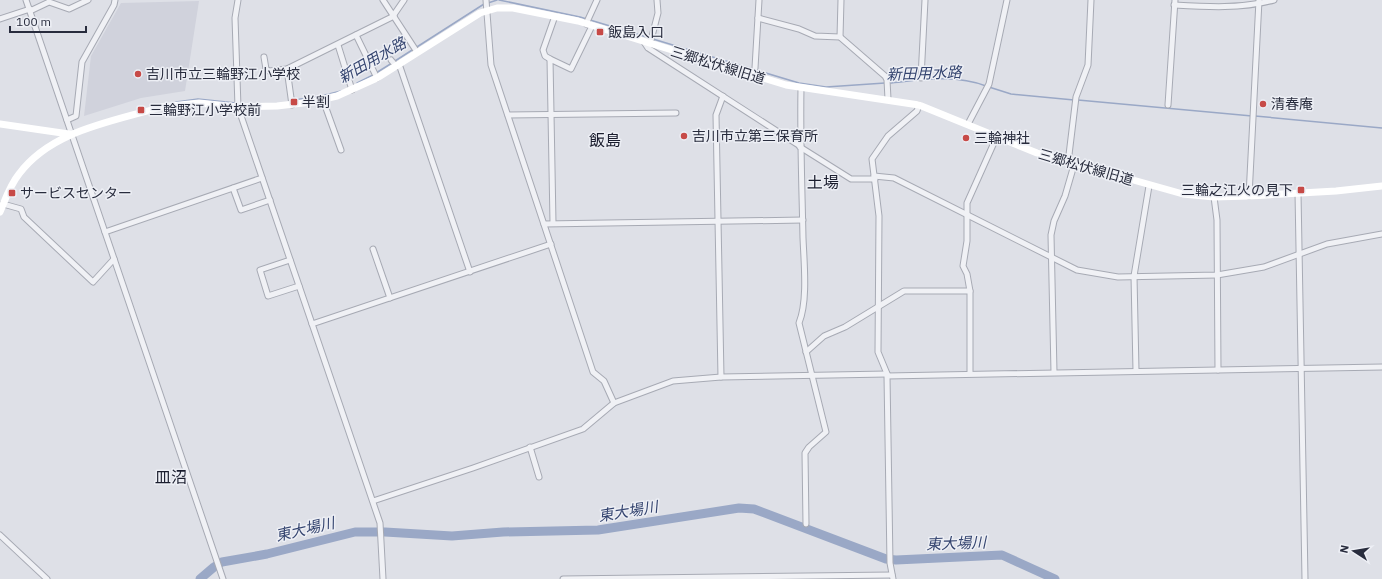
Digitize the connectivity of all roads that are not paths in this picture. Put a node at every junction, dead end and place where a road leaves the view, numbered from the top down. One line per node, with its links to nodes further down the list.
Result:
1 (26, 0): 19 (street)
2 (88, 0): 19 (street)
3 (115, 0): 49 (street)
4 (238, 0): 43 (street)
5 (383, 0): 20 (street)
6 (404, 0): 20 (street)
7 (486, 0): 18 (street)
8 (597, 0): 24 (street)
9 (657, 0): 27 (street)
10 (759, 0): 22 (street)
11 (841, 0): 26 (street)
12 (925, 0): 36 (street)
13 (1007, 0): 51 (street)
14 (1091, 0): 56 (street)
15 (1274, 0): 17 (street)
16 (1174, 2): 17 (street); 45 (street)
17 (1259, 2): 64 (street)
18 (486, 8): 21 (street, 三郷松伏線旧道); 29 (street, 三郷松伏線旧道); 48 (street)
19 (30, 10): 23 (street); 49 (street)
20 (394, 16): 25 (street); 29 (street)
21 (555, 16): 24 (street, 三郷松伏線旧道); 31 (street)
22 (758, 18): 26 (street); 34 (street)
23 (0, 19)
24 (588, 22): 27 (street, 三郷松伏線旧道); 31 (street)
25 (356, 35): 28 (street); 35 (street)
26 (840, 38): 40 (street)
27 (649, 40): 34 (street, 三郷松伏線旧道); 39 (street)
28 (338, 45): 33 (street); 37 (street)
29 (415, 49): 32 (street, 三郷松伏線旧道)
30 (264, 57): 33 (street)
31 (550, 59): 46 (street)
32 (395, 63): 35 (street, 三郷松伏線旧道); 81 (street)
33 (287, 69): 42 (street)
34 (754, 72): 38 (street, 三郷松伏線旧道)
35 (376, 75): 37 (street, 三郷松伏線旧道)
36 (921, 78)
37 (351, 87): 41 (street, 三郷松伏線旧道)
38 (801, 88): 40 (street, 三郷松伏線旧道); 54 (street)
39 (723, 96): 54 (street); 69 (street)
40 (888, 99): 44 (street, 三郷松伏線旧道)
41 (323, 100): 42 (street, 三郷松伏線旧道); 55 (street)
42 (292, 101): 43 (street, 三郷松伏線旧道)
43 (238, 103): 52 (street, 三郷松伏線旧道); 57 (street)
44 (919, 105): 51 (street, 三郷松伏線旧道); 58 (street)
45 (1168, 105)
46 (552, 113): 47 (street); 48 (street); 72 (street)
47 (676, 113)
48 (508, 115): 71 (street)
49 (67, 120): 52 (street)
50 (0, 124): 52 (street)
51 (968, 124): 53 (street, 三郷松伏線旧道)
52 (71, 134): 66 (street); 73 (street)
53 (997, 136): 56 (street, 三郷松伏線旧道); 68 (street)
54 (800, 146): 58 (street); 70 (street)
55 (341, 150)
56 (1071, 164): 59 (street, 三郷松伏線旧道); 78 (street)
57 (262, 178): 61 (street); 65 (street)
58 (874, 178): 68 (street); 87 (street)
59 (1149, 186): 63 (street, 三郷松伏線旧道); 83 (street)
60 (1382, 186): 62 (street, 三郷松伏線旧道)
61 (233, 188): 65 (street); 73 (street)
62 (1298, 193): 64 (street, 三郷松伏線旧道); 77 (street)
63 (1214, 196): 64 (street, 三郷松伏線旧道); 82 (street)
64 (1249, 196)
65 (270, 200): 80 (street)
66 (3, 204): 67 (street); 79 (street)
67 (0, 212)
68 (966, 215): 78 (street); 85 (street)
69 (719, 220): 70 (street); 72 (street); 98 (street)
70 (803, 220): 89 (street)
71 (544, 224): 72 (street); 75 (street)
72 (553, 224)
73 (105, 232): 79 (street)
74 (1382, 234): 77 (street)
75 (551, 244): 81 (street); 99 (street)
76 (373, 249): 86 (street)
77 (1300, 254): 82 (street); 91 (street)
78 (1051, 257): 83 (street); 94 (street)
79 (114, 259): 108 (street)
80 (290, 260): 84 (street); 84 (street)
81 (470, 272): 86 (street)
82 (1217, 275): 83 (street); 92 (street)
83 (1134, 276): 93 (street)
84 (299, 286): 88 (street)
85 (970, 291): 87 (street); 95 (street)
86 (390, 298): 88 (street)
87 (880, 306): 89 (street); 96 (street)
88 (312, 324): 102 (street)
89 (806, 352): 97 (street)
90 (1382, 367): 91 (street)
91 (1302, 369): 92 (street); 111 (street)
92 (1218, 370): 93 (street)
93 (1136, 371): 94 (street)
94 (1054, 372): 95 (street)
95 (970, 373): 96 (street)
96 (887, 375): 97 (street); 105 (street)
97 (811, 376): 98 (street); 103 (street)
98 (721, 377): 99 (street)
99 (614, 403): 100 (street)
100 (530, 447): 101 (street); 102 (street)
101 (539, 477)
102 (373, 501): 109 (street)
103 (806, 524)
104 (0, 535): 107 (street)
105 (892, 577): 106 (street)
106 (810, 578): 110 (street)
107 (47, 579)
108 (223, 579)
109 (383, 579)
110 (564, 579)
111 (1305, 579)

